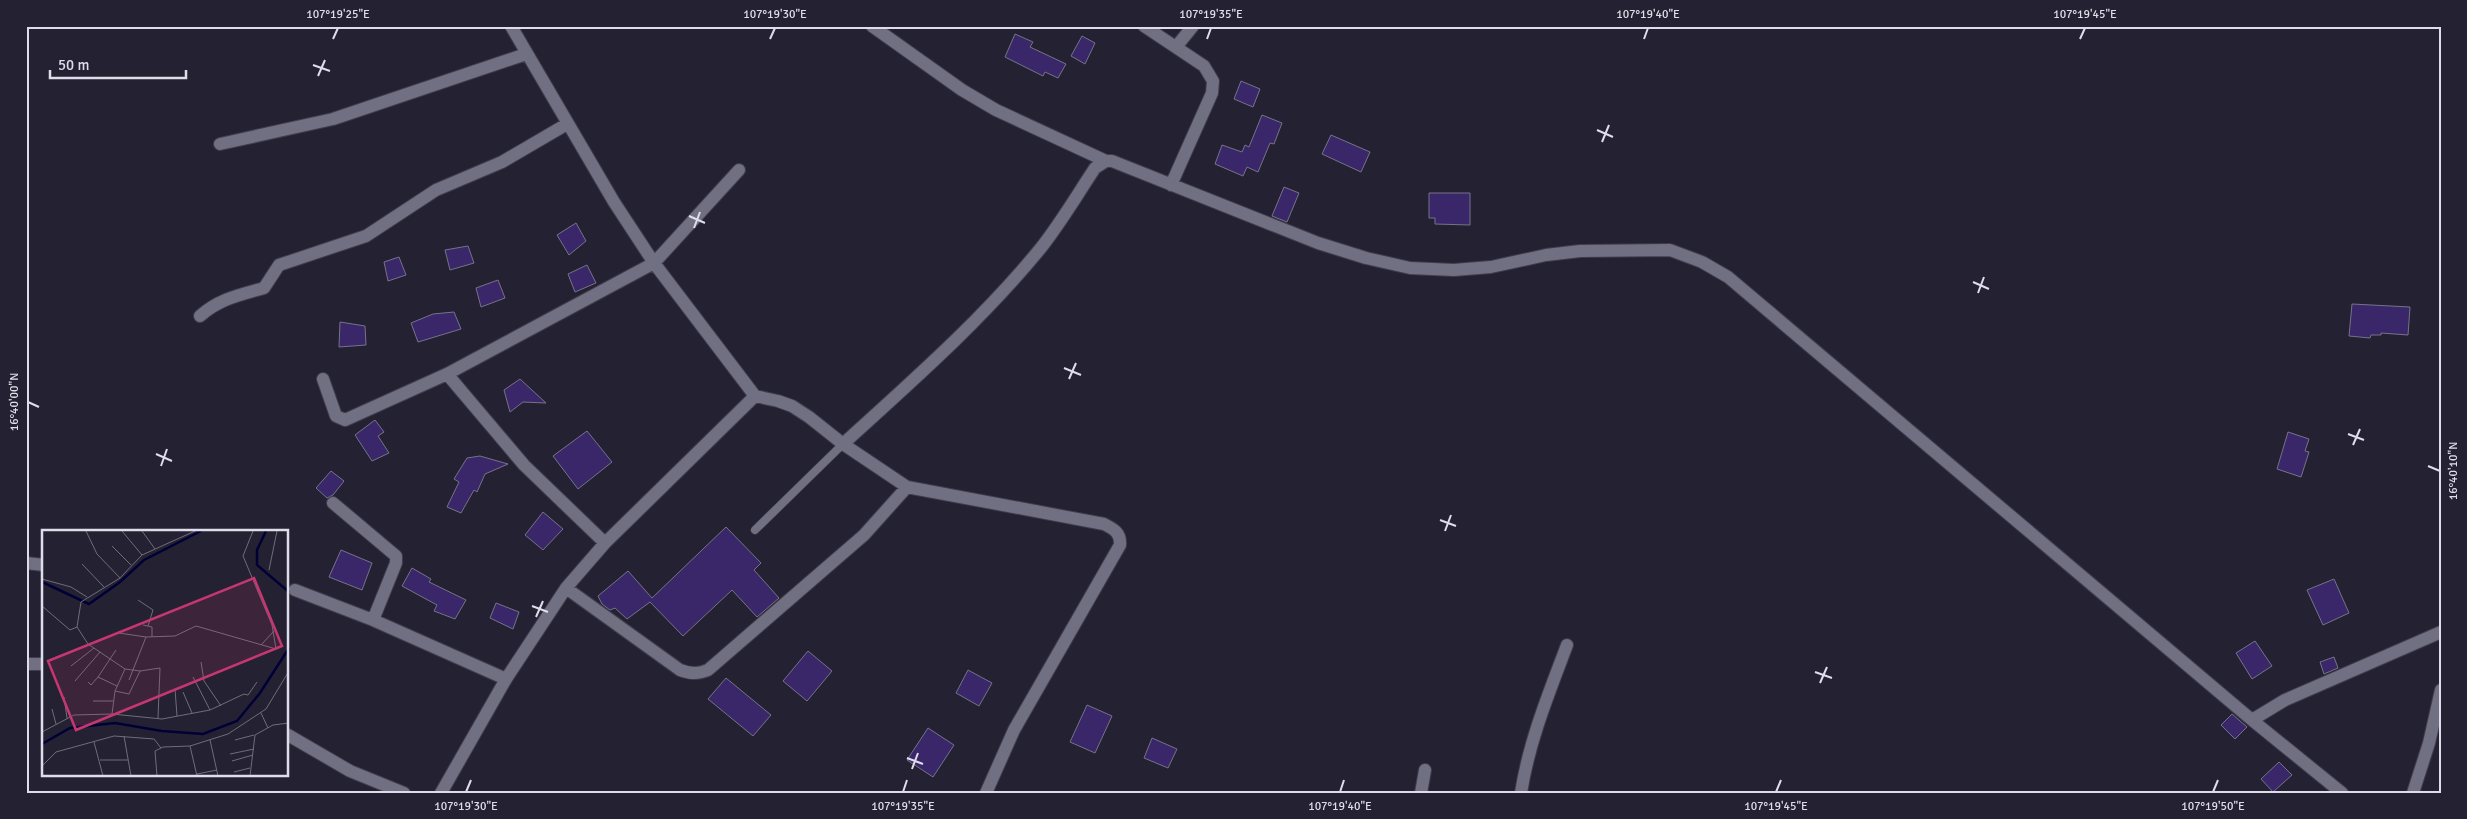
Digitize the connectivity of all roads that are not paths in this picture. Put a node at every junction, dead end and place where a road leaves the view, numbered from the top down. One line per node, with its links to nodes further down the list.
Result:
1 (511, 26): 6 (street)
2 (872, 26): 9 (street)
3 (1144, 26): 5 (street)
4 (1193, 26): 5 (street)
5 (1176, 47): 11 (street)
6 (526, 54): 7 (street); 8 (street)
7 (567, 124): 12 (street); 13 (street)
8 (220, 144)
9 (1106, 160): 11 (street); 17 (street)
10 (739, 170): 12 (street)
11 (1171, 185): 33 (street)
12 (654, 263): 14 (street); 16 (street)
13 (200, 316)
14 (447, 374): 15 (street); 21 (street)
15 (323, 379)
16 (754, 396): 17 (street); 21 (street)
17 (843, 444): 18 (street); 20 (lane)
18 (907, 487): 24 (street); 38 (street)
19 (333, 503): 26 (street)
20 (756, 530)
21 (605, 543): 24 (street)
22 (26, 563): 23 (street)
23 (42, 566)
24 (566, 588): 31 (street)
25 (295, 590): 26 (street)
26 (373, 620): 31 (street)
27 (2441, 632): 33 (street)
28 (1567, 645): 40 (street)
29 (26, 664): 30 (street)
30 (42, 664)
31 (506, 679): 37 (street)
32 (2441, 690): 42 (street)
33 (2252, 720): 41 (street)
34 (289, 737): 36 (street)
35 (1425, 770): 39 (street)
36 (404, 793)
37 (441, 793)
38 (986, 793)
39 (1422, 793)
40 (1522, 793)
41 (2342, 793)
42 (2413, 793)

